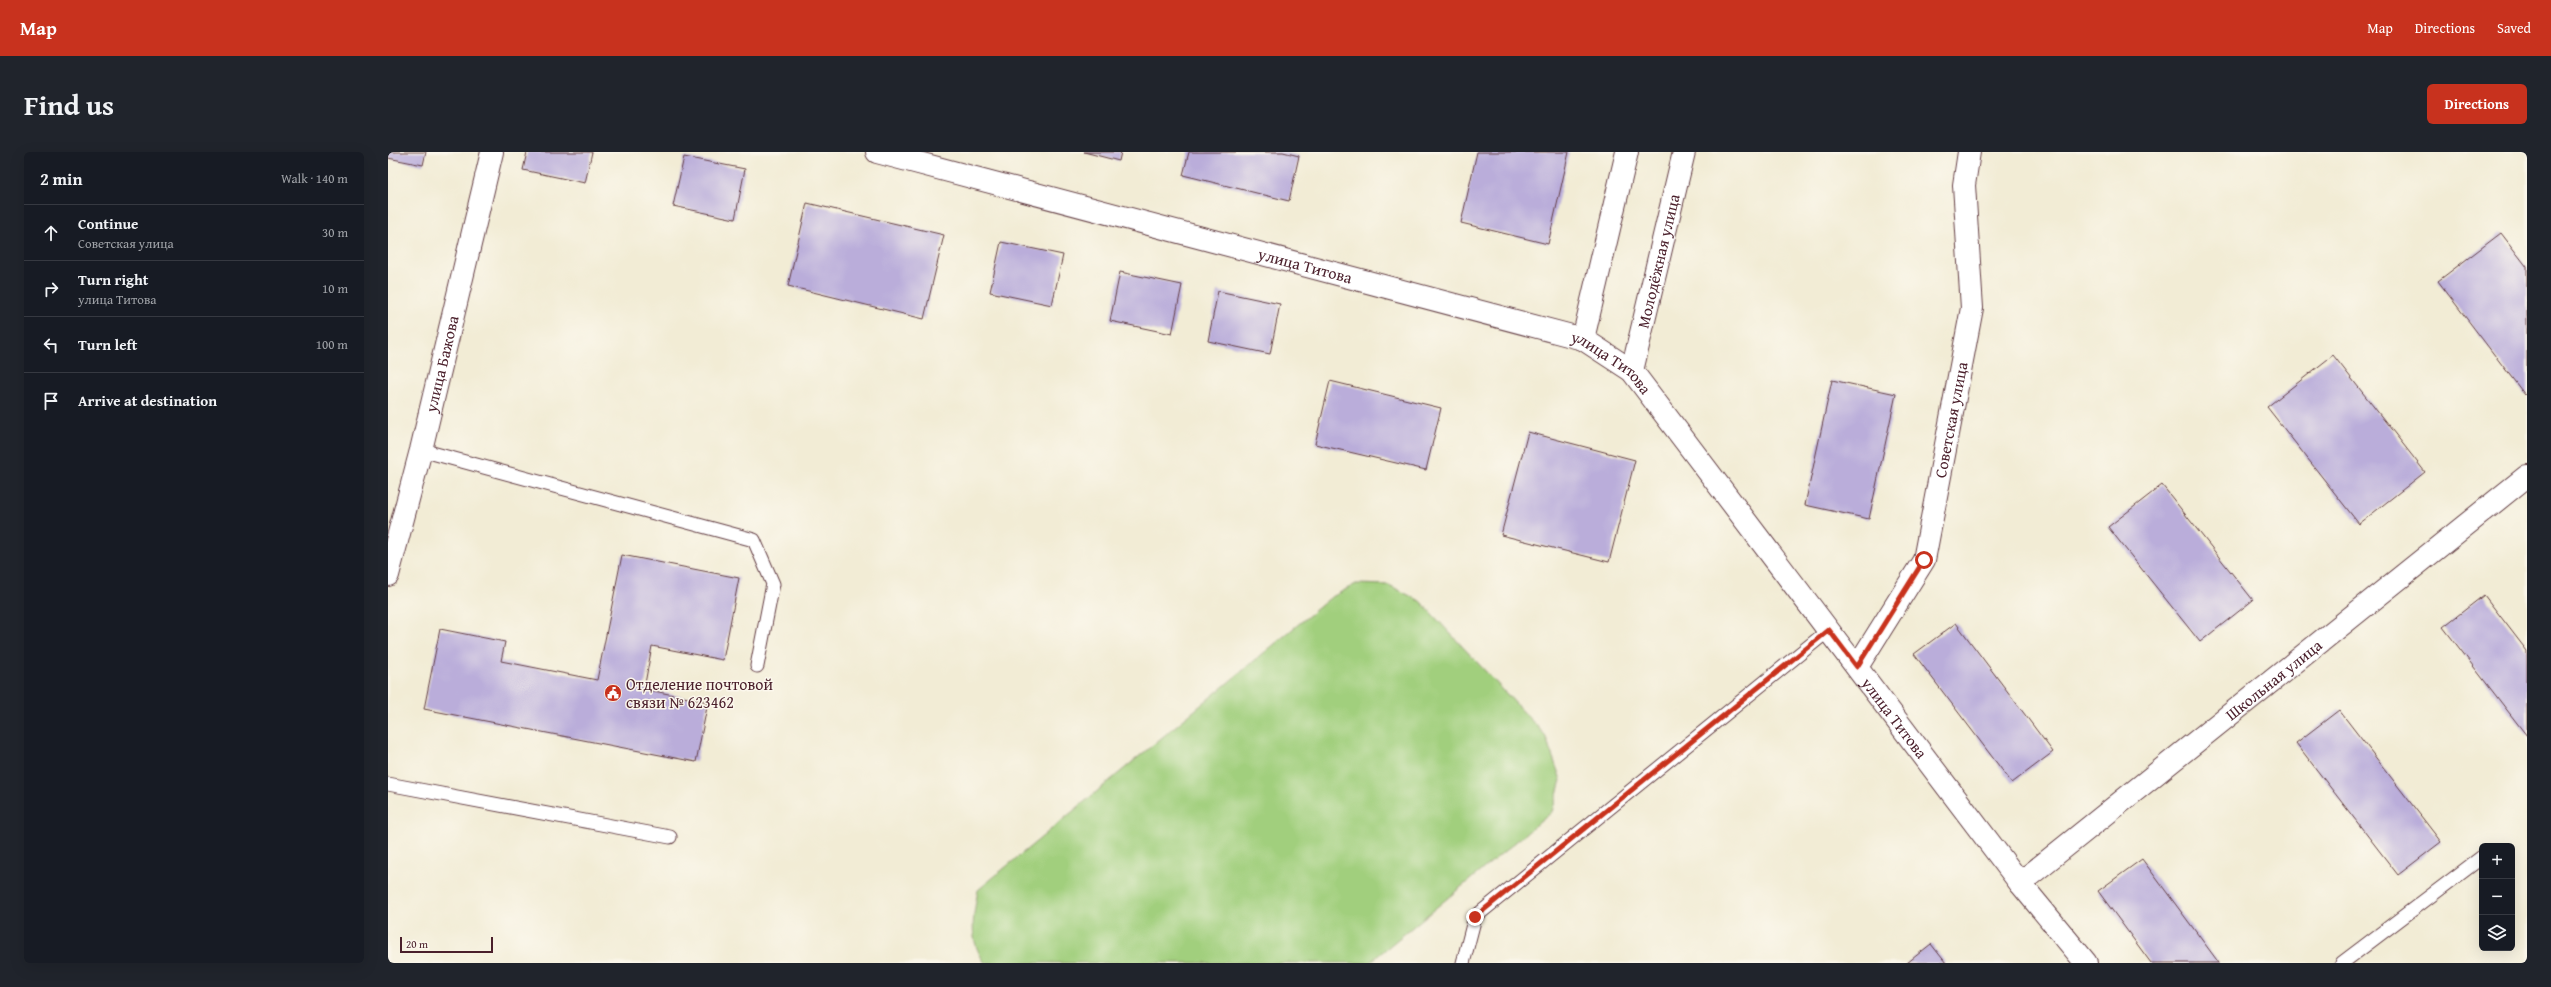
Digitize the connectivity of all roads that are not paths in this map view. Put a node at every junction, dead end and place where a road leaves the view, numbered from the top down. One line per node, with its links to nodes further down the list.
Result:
1 (492, 152): 8 (street, улица Бажова)
2 (877, 152): 6 (street, улица Титова)
3 (1627, 152): 6 (street)
4 (1684, 152): 7 (street, Молодёжная улица)
5 (1969, 152): 13 (street, Советская улица)
6 (1583, 339): 7 (street, улица Титова)
7 (1632, 371): 11 (street, улица Титова)
8 (421, 450): 10 (street, улица Бажова); 12 (lane)
9 (2527, 476): 17 (street, Школьная улица)
10 (388, 575)
11 (1829, 630): 13 (street, улица Титова); 18 (lane)
12 (757, 666)
13 (1857, 667): 17 (street, улица Титова)
14 (388, 784): 15 (lane)
15 (670, 837)
16 (2479, 859): 20 (lane)
17 (2020, 883): 19 (street, улица Титова)
18 (1463, 963)
19 (2086, 963)
20 (2342, 963)

